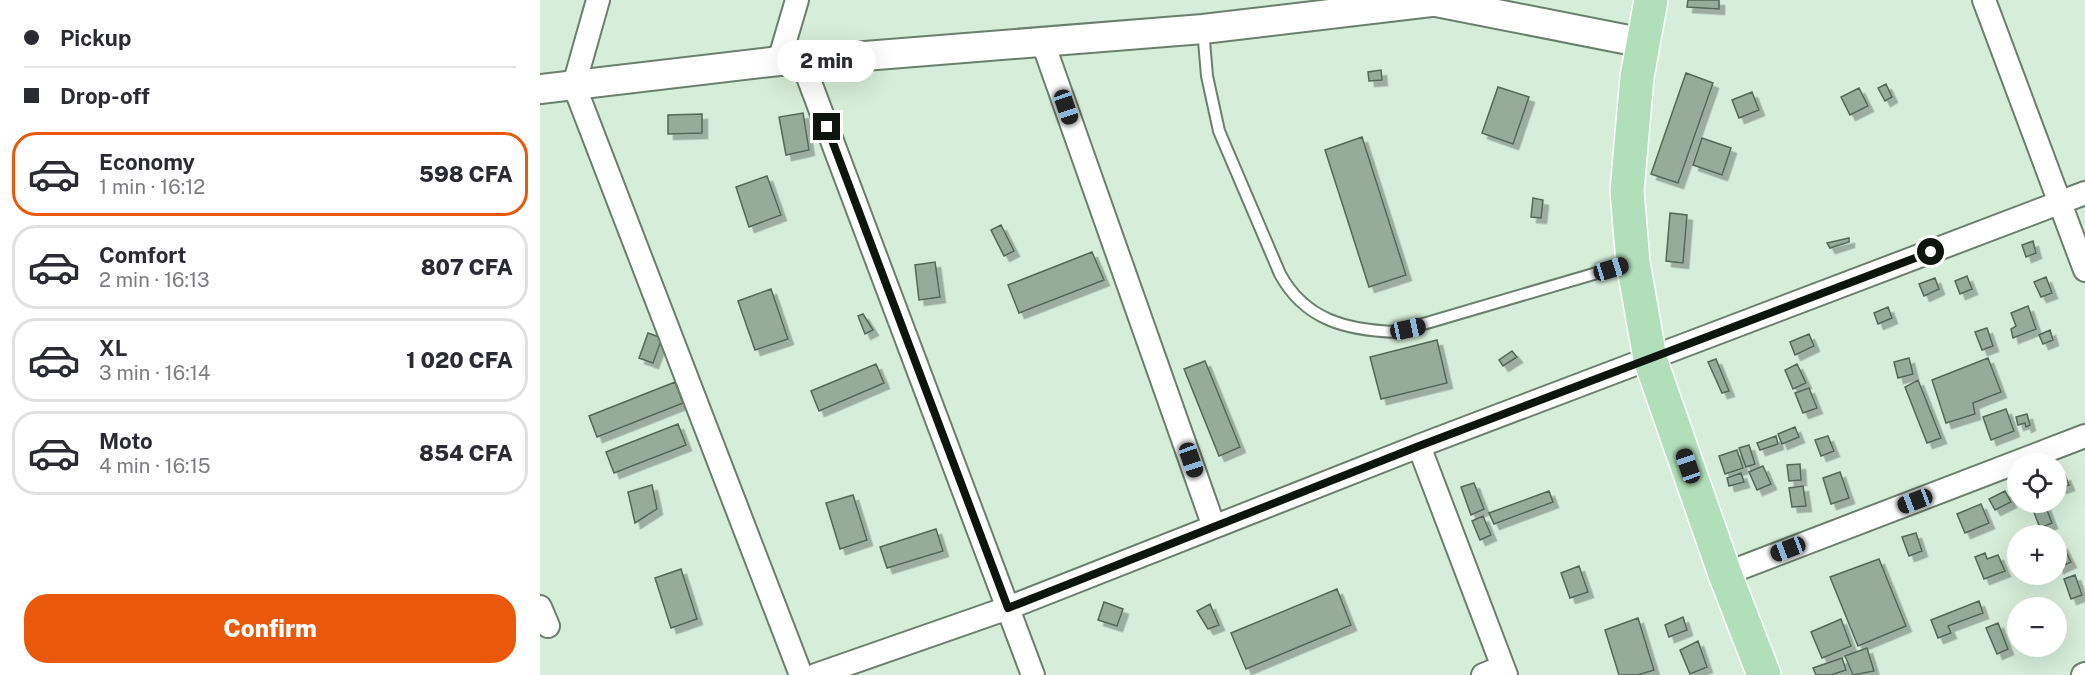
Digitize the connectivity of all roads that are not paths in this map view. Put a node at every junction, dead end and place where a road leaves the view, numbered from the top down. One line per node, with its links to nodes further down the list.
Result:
1 (598, 0): 10 (street)
2 (797, 0): 9 (street)
3 (1651, 0): 8 (main road)
4 (1984, 0): 13 (street)
5 (1442, 1): 6 (street); 8 (street)
6 (1203, 29): 7 (street); 14 (lane)
7 (1042, 40): 9 (street); 19 (street)
8 (1644, 43): 14 (main road)
9 (790, 61): 10 (street); 21 (street)
10 (574, 85): 11 (street); 23 (street)
11 (540, 89)
12 (2085, 193): 13 (street)
13 (2060, 202): 15 (street); 16 (street)
14 (1633, 262): 16 (main road)
15 (2085, 270)
16 (1650, 359): 18 (street); 20 (main road)
17 (2085, 436): 20 (street)
18 (1419, 446): 19 (street); 22 (street)
19 (1214, 527): 21 (street)
20 (1725, 574): 26 (main road)
21 (1008, 608): 24 (street); 25 (street)
22 (1497, 672)
23 (801, 675)
24 (816, 675)
25 (1034, 675)
26 (1764, 675)

